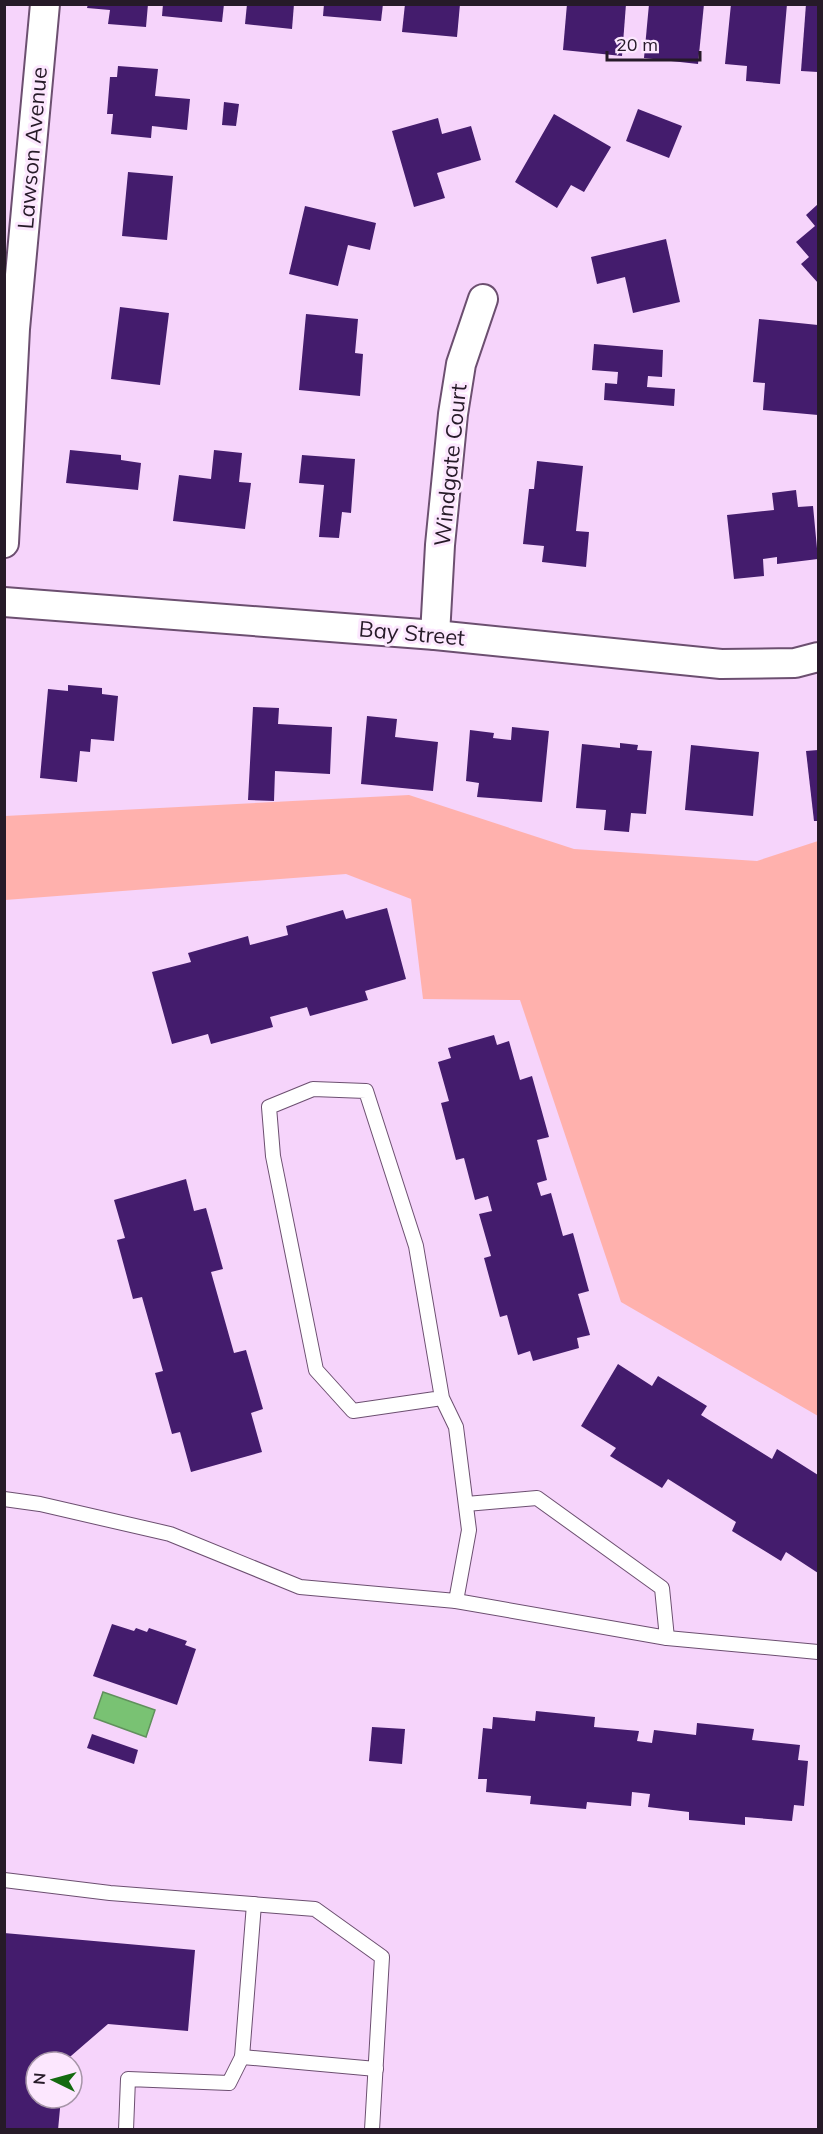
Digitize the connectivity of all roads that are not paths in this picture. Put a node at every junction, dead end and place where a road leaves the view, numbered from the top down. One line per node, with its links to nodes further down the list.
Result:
1 (45, 4): 3 (street, Lawson Avenue)
2 (483, 299): 6 (street, Windgate Court)
3 (10, 328): 4 (street, Lawson Avenue)
4 (4, 543)
5 (4, 602): 6 (street, Bay Street)
6 (435, 635): 7 (street, Bay Street)
7 (819, 657)
8 (442, 1398): 8 (lane); 10 (lane)
9 (4, 1499): 11 (lane)
10 (466, 1504): 11 (lane); 12 (lane)
11 (456, 1601): 12 (lane)
12 (667, 1638): 13 (lane)
13 (819, 1652)
14 (4, 1880): 15 (lane)
15 (254, 1904): 16 (lane); 17 (lane)
16 (242, 2056): 17 (lane); 18 (lane)
17 (376, 2069): 19 (lane)
18 (126, 2130)
19 (372, 2130)

